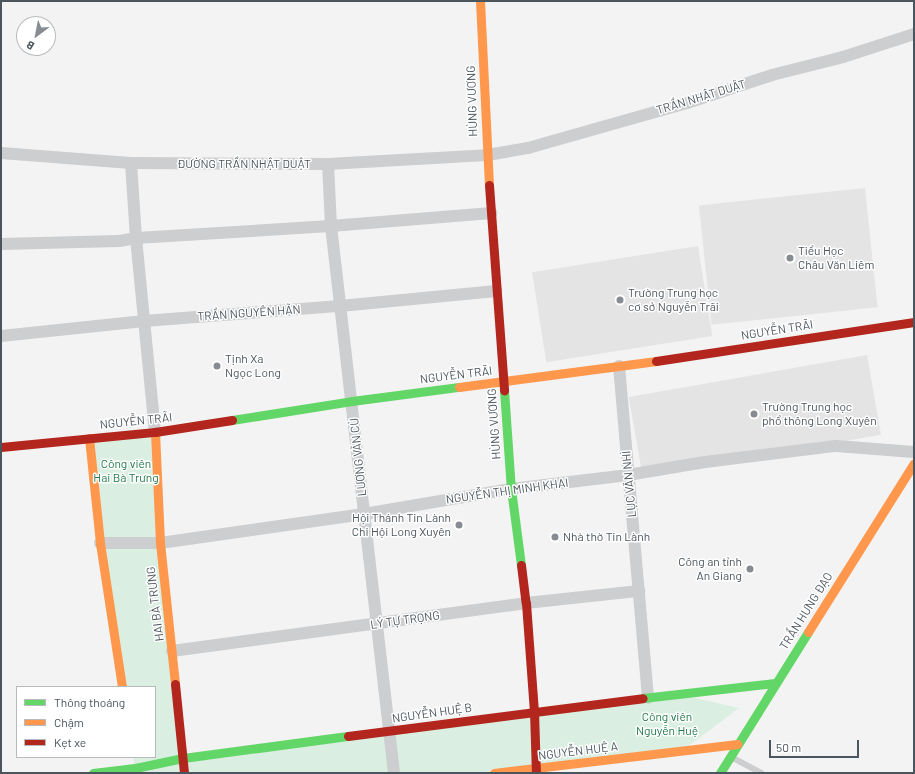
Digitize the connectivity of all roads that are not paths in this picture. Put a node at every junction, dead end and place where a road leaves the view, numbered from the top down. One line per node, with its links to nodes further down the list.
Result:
1 (480, 1): 4 (main road, HÙNG VƯƠNG)
2 (914, 34): 4 (street, TRẦN NHẬT DUẬT)
3 (1, 153): 5 (street, ĐƯỜNG TRẦN NHẬT DUẬT)
4 (487, 155): 6 (street, ĐƯỜNG TRẦN NHẬT DUẬT); 7 (main road, HÙNG VƯƠNG)
5 (131, 163): 6 (street, ĐƯỜNG TRẦN NHẬT DUẬT); 9 (street)
6 (328, 164): 8 (street, LƯƠNG VÃN CÙ)
7 (491, 214): 8 (street); 11 (main road, HÙNG VƯƠNG)
8 (331, 226): 9 (street); 12 (street, LƯƠNG VÃN CÙ)
9 (136, 238): 10 (street); 13 (street)
10 (1, 244)
11 (496, 291): 12 (street, TRẦN NGUYÊN HÃN); 17 (main road, HÙNG VƯƠNG)
12 (340, 306): 13 (street, TRẦN NGUYÊN HÃN); 18 (street, LƯƠNG VÃN CÙ)
13 (144, 321): 15 (street, TRẦN NGUYÊN HÃN); 19 (street)
14 (914, 322): 16 (main road, NGUYỄN TRÃI)
15 (1, 336)
16 (619, 366): 17 (main road, NGUYỄN TRÃI); 24 (street, LỤC VĂN NHÌ)
17 (502, 381): 18 (main road, NGUYỄN TRÃI); 25 (main road, HÙNG VƯƠNG)
18 (352, 401): 19 (main road, NGUYỄN TRÃI); 26 (street, LƯƠNG VÃN CÙ)
19 (155, 432): 20 (main road, NGUYỄN TRÃI); 28 (main road, HAI BÀ TRƯNG)
20 (89, 438): 21 (main road, NGUYỄN TRÃI); 27 (main road)
21 (1, 447)
22 (914, 452): 24 (street, NGUYỄN THỊ MINH KHAI)
23 (914, 463): 33 (main road, TRẦN HƯNG ĐẠO)
24 (628, 475): 25 (street, NGUYỄN THỊ MINH KHAI); 29 (street, LỤC VĂN NHÌ)
25 (511, 489): 26 (street, NGUYỄN THỊ MINH KHAI); 30 (main road, HÙNG VƯƠNG)
26 (364, 514): 28 (street, NGUYỄN THỊ MINH KHAI); 31 (street, LƯƠNG VÃN CÙ)
27 (100, 542): 28 (street, NGUYỄN THỊ MINH KHAI); 34 (main road)
28 (160, 543): 32 (main road, HAI BÀ TRƯNG)
29 (639, 592): 30 (street, LÝ TỰ TRỌNG); 35 (street, LỤC VĂN NHÌ)
30 (526, 603): 31 (street, LÝ TỰ TRỌNG); 36 (main road, HÙNG VƯƠNG)
31 (377, 624): 32 (street, LÝ TỰ TRỌNG); 37 (street, LƯƠNG VÃN CÙ)
32 (172, 651): 41 (main road, HAI BÀ TRƯNG)
33 (775, 683): 35 (main road, NGUYỄN HUỆ B); 38 (main road, TRẦN HƯNG ĐẠO)
34 (122, 686)
35 (648, 698): 36 (main road, NGUYỄN HUỆ B)
36 (534, 711): 37 (main road, NGUYỄN HUỆ B); 43 (main road, HÙNG VƯƠNG)
37 (390, 731): 41 (main road, NGUYỄN HUỆ B); 46 (street, LƯƠNG VÃN CÙ)
38 (737, 744): 39 (main road, TRẦN HƯNG ĐẠO); 43 (main road, NGUYỄN HUỆ A)
39 (730, 756): 48 (main road, TRẦN HƯNG ĐẠO); 49 (lane)
40 (133, 758): 42 (main road)
41 (183, 758): 42 (main road, NGUYỄN HUỆ B); 45 (main road, HAI BÀ TRƯNG)
42 (135, 770): 44 (main road, NGUYỄN HUỆ B)
43 (535, 771): 47 (main road, NGUYỄN HUỆ A)
44 (93, 773)
45 (184, 773)
46 (394, 773)
47 (494, 773)
48 (720, 773)
49 (761, 773)

